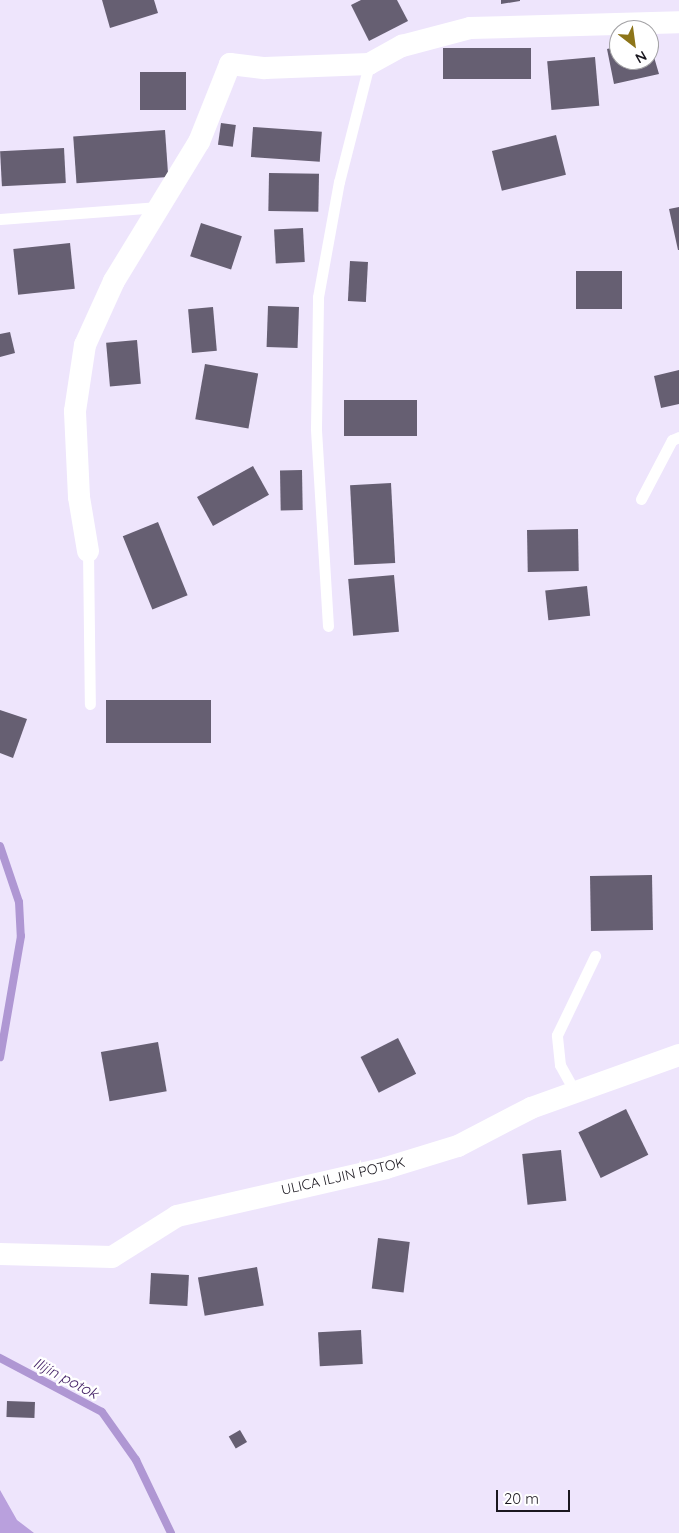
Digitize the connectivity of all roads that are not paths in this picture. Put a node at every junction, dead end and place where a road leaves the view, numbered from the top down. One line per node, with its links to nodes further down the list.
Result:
1 (679, 22): 2 (street)
2 (369, 64): 3 (street); 8 (lane)
3 (159, 207): 4 (lane); 7 (street)
4 (0, 220)
5 (679, 437): 6 (lane)
6 (642, 499)
7 (88, 551): 9 (lane)
8 (328, 626)
9 (90, 704)
10 (595, 956): 12 (lane)
11 (679, 1054): 12 (street, ULICA ILJIN POTOK)
12 (575, 1092): 13 (street, ULICA ILJIN POTOK)
13 (0, 1254)

